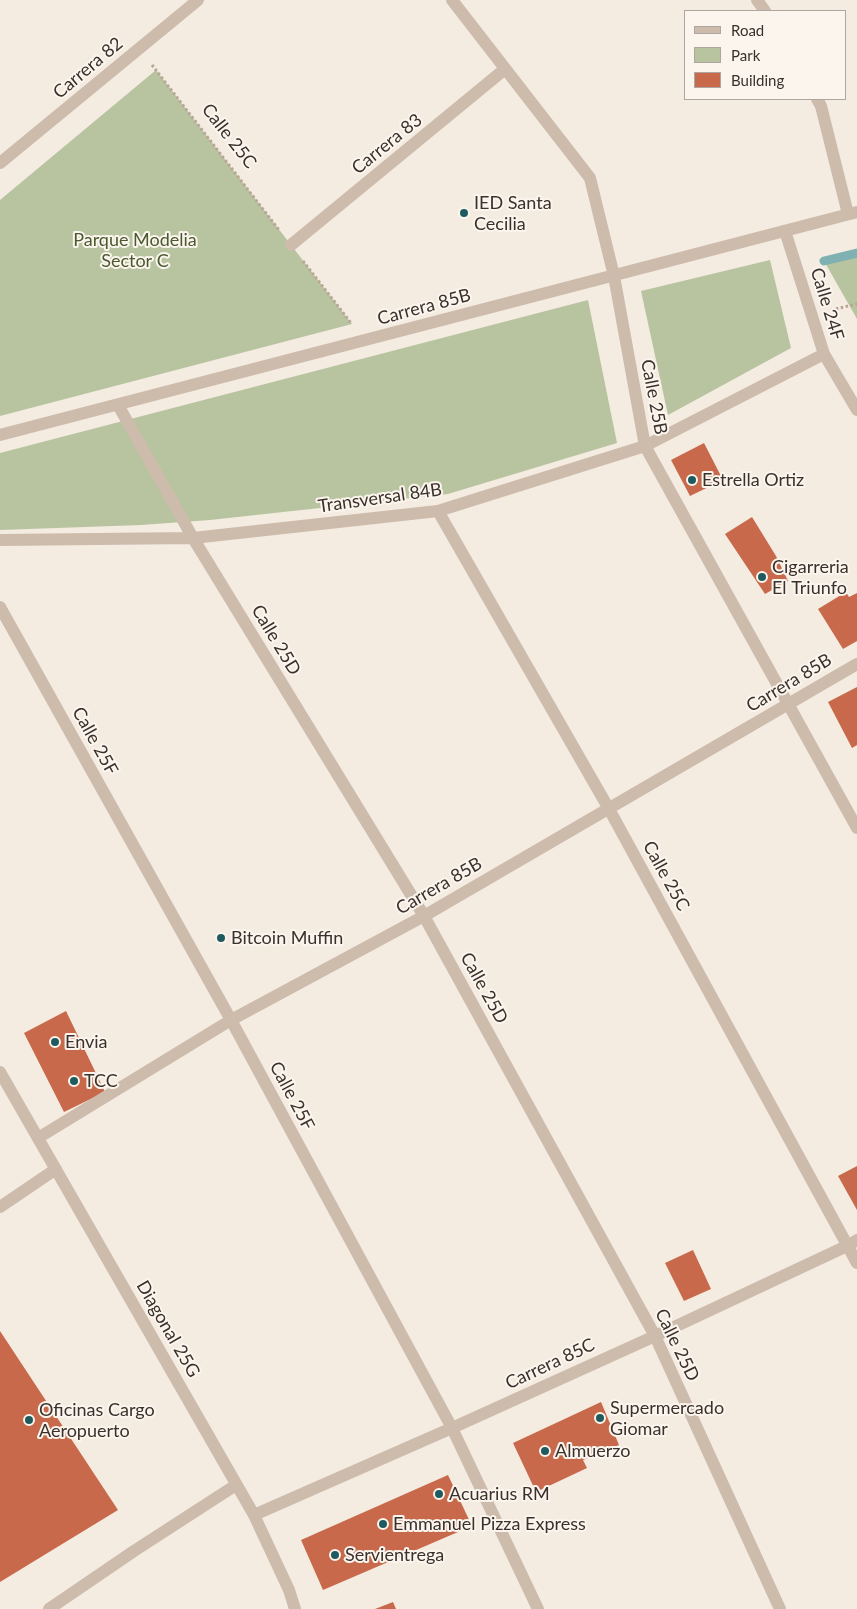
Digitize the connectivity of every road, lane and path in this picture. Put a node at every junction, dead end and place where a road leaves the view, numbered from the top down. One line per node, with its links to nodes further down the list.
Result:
1 (198, 0): 3 (street, Carrera 82)
2 (452, 0): 4 (street, Calle 25B)
3 (139, 49): 6 (street, Carrera 82); 9 (path, Calle 25C)
4 (506, 69): 9 (street, Carrera 83); 10 (street, Calle 25B)
5 (818, 100): 7 (street)
6 (0, 163)
7 (853, 213): 8 (street, Carrera 85B)
8 (786, 231): 10 (street, Carrera 85B); 12 (street, Calle 24F)
9 (291, 245): 13 (path, Calle 25C)
10 (614, 276): 13 (street, Carrera 85B); 18 (street, Calle 25B)
11 (857, 304): 12 (path)
12 (812, 315): 14 (street, Calle 24F)
13 (364, 341): 15 (street, Carrera 85B)
14 (824, 354): 16 (street, Calle 24F); 18 (street, Transversal 84B)
15 (118, 405): 17 (street, Carrera 85B); 20 (street, Calle 25D)
16 (857, 410)
17 (0, 435)
18 (645, 446): 19 (street, Transversal 84B); 24 (street, Calle 25B)
19 (438, 511): 20 (street, Transversal 84B); 25 (street, Calle 25C)
20 (193, 538): 21 (street, Transversal 84B); 27 (street, Calle 25D)
21 (0, 540)
22 (0, 607): 28 (street, Calle 25F)
23 (857, 664): 24 (street, Carrera 85B)
24 (788, 705): 25 (street, Carrera 85B); 26 (street, Calle 25B)
25 (609, 808): 27 (street, Carrera 85B); 33 (street, Calle 25C)
26 (857, 828)
27 (424, 916): 28 (street, Carrera 85B); 35 (street, Calle 25D)
28 (231, 1020): 30 (street, Carrera 85B); 36 (street, Calle 25F)
29 (0, 1072): 30 (street, Diagonal 25G)
30 (38, 1138): 31 (street, Diagonal 25G)
31 (56, 1169): 32 (street); 37 (street, Diagonal 25G)
32 (0, 1207)
33 (853, 1242): 34 (street, Calle 25C); 35 (street, Carrera 85C)
34 (857, 1263)
35 (655, 1336): 36 (street, Carrera 85C); 42 (street, Calle 25D)
36 (452, 1428): 38 (street, Carrera 85C); 41 (street, Calle 25F)
37 (236, 1486): 38 (street, Diagonal 25G); 39 (street)
38 (254, 1515): 40 (street, Diagonal 25G)
39 (50, 1609)
40 (295, 1609)
41 (538, 1609)
42 (780, 1609)

